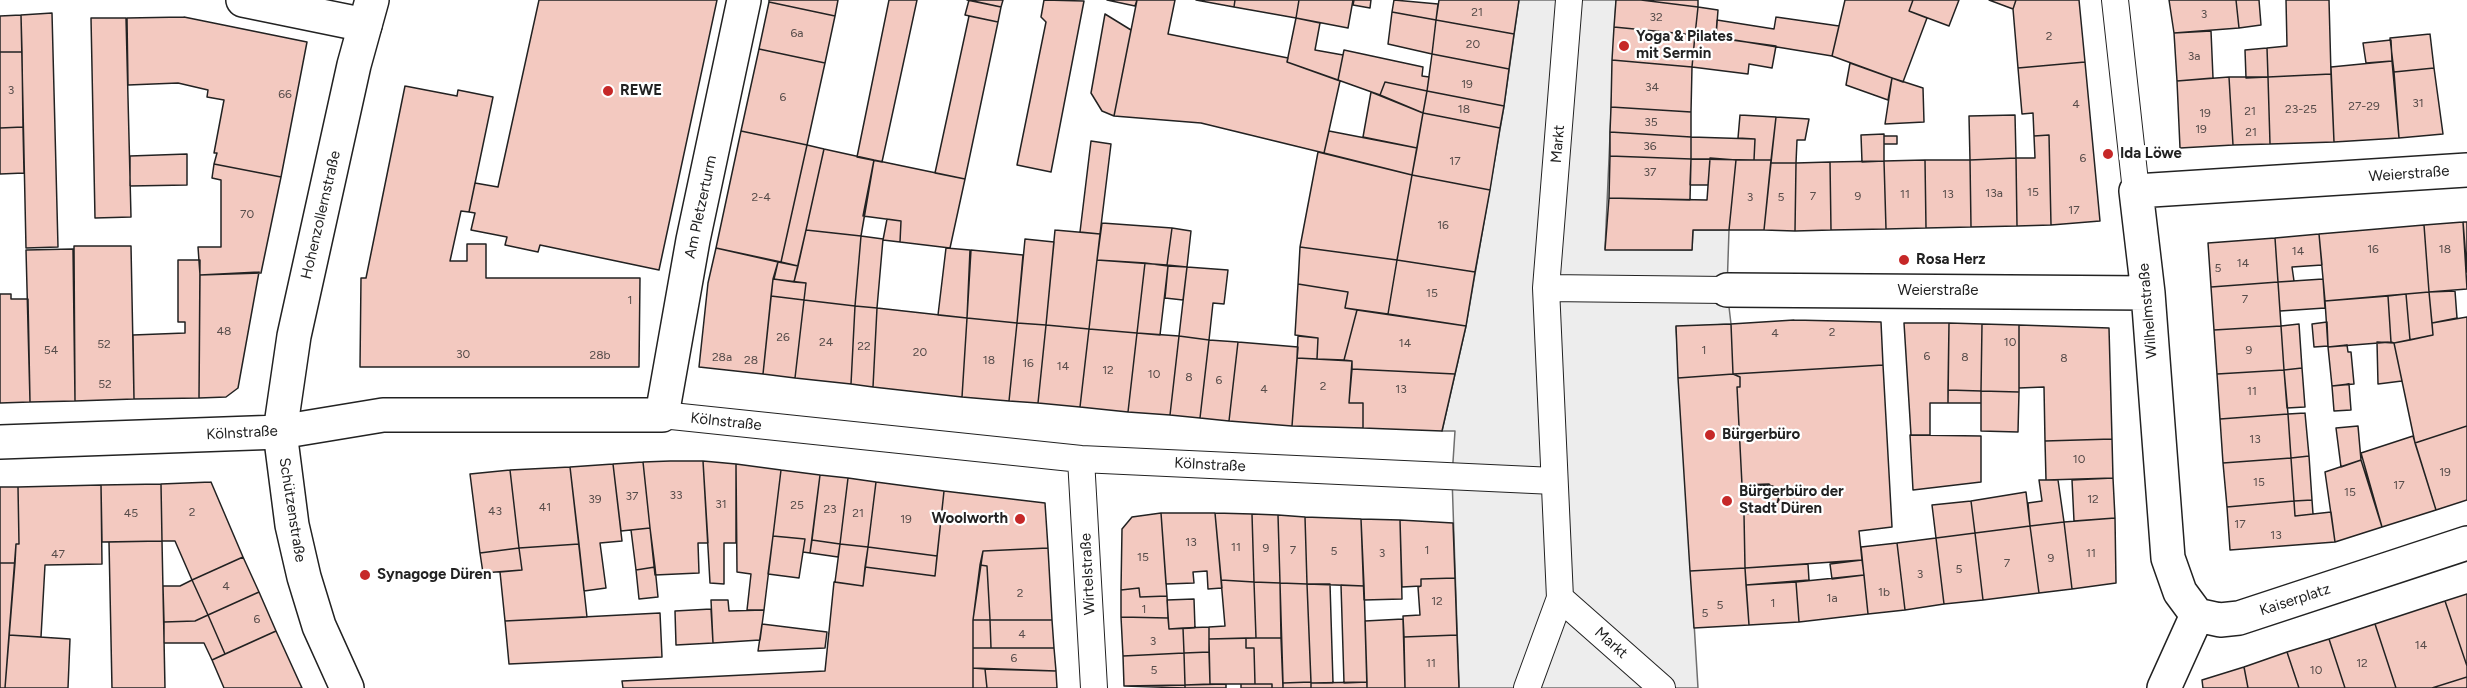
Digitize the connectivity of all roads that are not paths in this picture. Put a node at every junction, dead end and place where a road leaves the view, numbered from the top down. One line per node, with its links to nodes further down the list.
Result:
1 (243, 0): 5 (street)
2 (744, 0): 11 (street, Am Pletzerturm)
3 (1569, 0): 8 (street, Markt)
4 (2115, 0): 7 (street, Wilhelmstraße)
5 (368, 13): 12 (street, Hohenzollernstraße)
6 (2467, 170): 7 (street, Weierstraße)
7 (2136, 191): 10 (street, Wilhelmstraße)
8 (1546, 288): 9 (street); 15 (street, Markt)
9 (1727, 290): 10 (street, Weierstraße)
10 (2148, 293): 18 (street, Wilhelmstraße)
11 (662, 415): 12 (street, Kölnstraße); 14 (street, Kölnstraße)
12 (280, 432): 13 (street, Kölnstraße); 19 (street, Schützenstraße)
13 (0, 442)
14 (1081, 459): 15 (street, Kölnstraße); 20 (street, Wirtelstraße)
15 (1554, 481): 17 (street, Markt)
16 (2467, 543): 18 (street, Kaiserplatz)
17 (1560, 598): 21 (street, Markt); 22 (street, Markt)
18 (2197, 615): 23 (street)
19 (347, 688)
20 (1094, 688)
21 (1527, 688)
22 (1662, 688)
23 (2164, 688)

